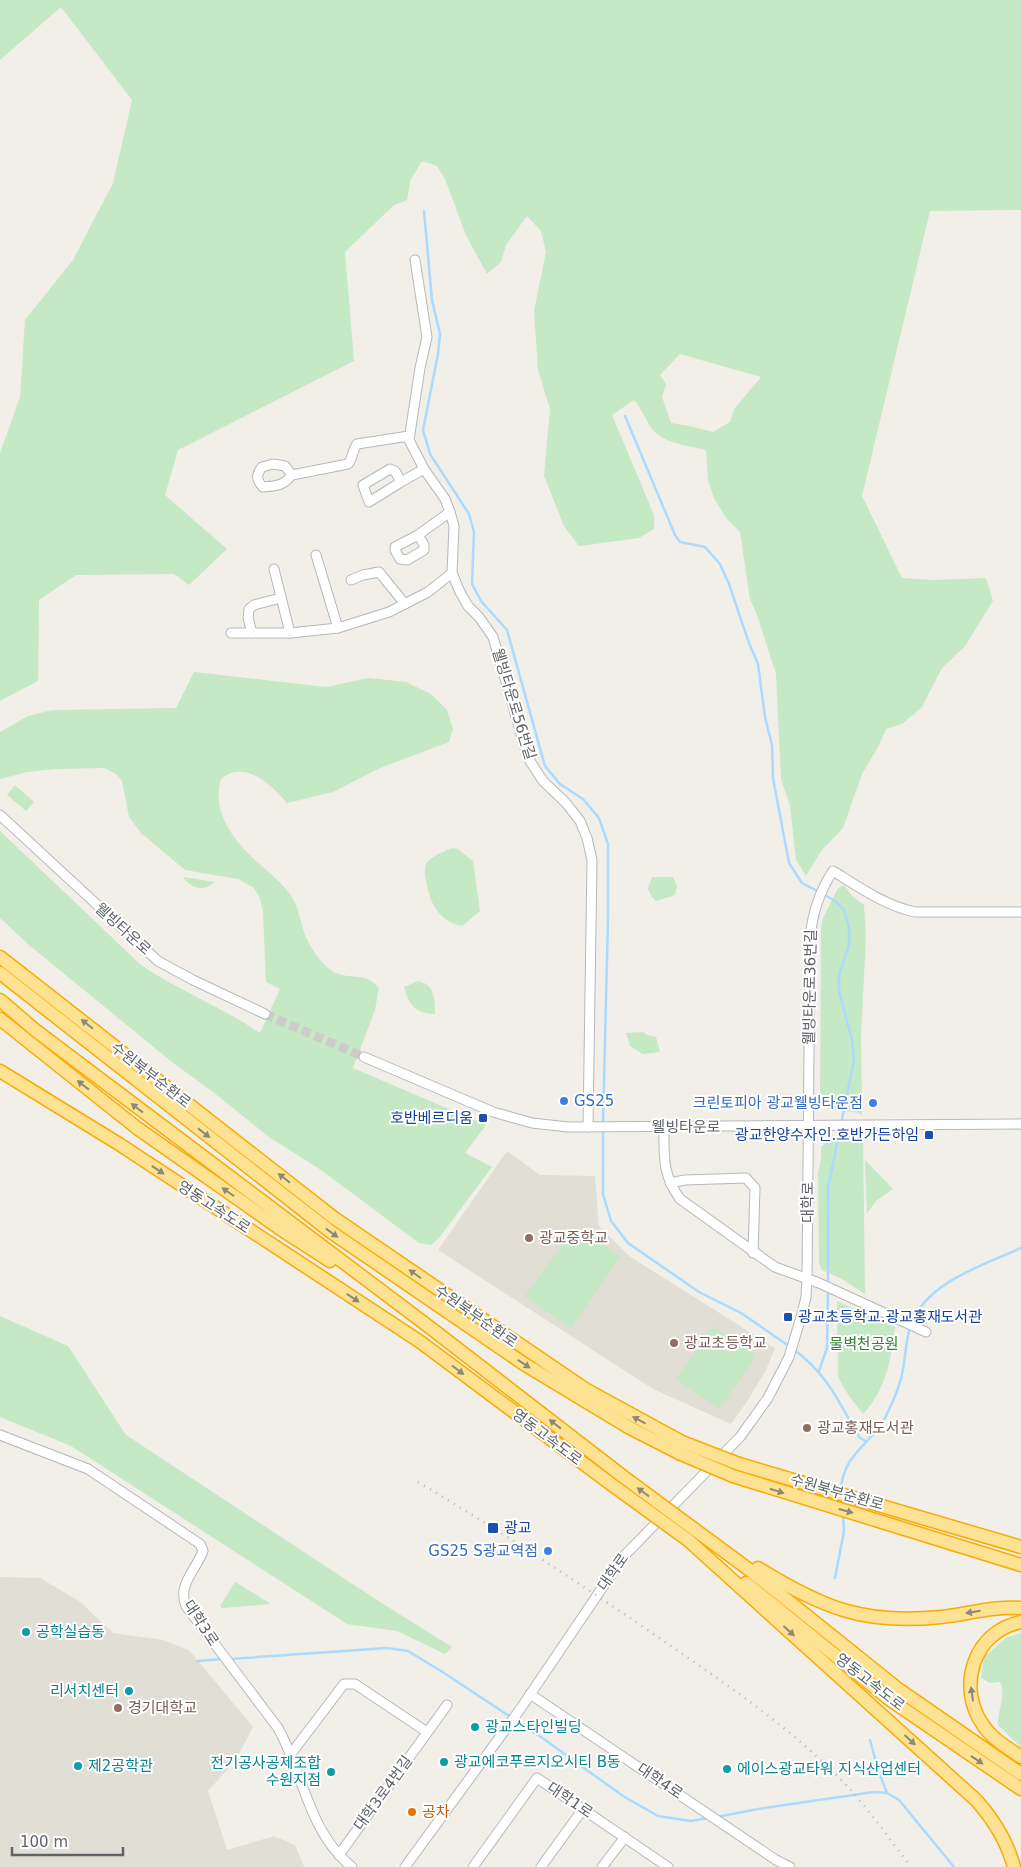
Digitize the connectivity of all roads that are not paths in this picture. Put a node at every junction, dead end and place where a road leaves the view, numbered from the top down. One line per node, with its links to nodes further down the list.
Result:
1 (415, 260): 2 (street)
2 (409, 436): 3 (street, 웰빙타운로56번길); 4 (street)
3 (424, 469): 5 (street); 6 (street, 웰빙타운로56번길)
4 (292, 475)
5 (401, 482)
6 (450, 512): 7 (street); 10 (street, 웰빙타운로56번길)
7 (418, 534)
8 (316, 555): 14 (street)
9 (274, 569): 12 (street)
10 (452, 573): 13 (street); 31 (street, 웰빙타운로56번길)
11 (351, 580): 13 (street)
12 (281, 598): 16 (street); 17 (street)
13 (405, 604): 14 (street)
14 (338, 628): 17 (street)
15 (231, 633): 16 (street)
16 (252, 633): 17 (street)
17 (290, 633)
18 (0, 815): 23 (street, 웰빙타운로)
19 (1021, 912): 30 (street, 웰빙타운로36번길)
20 (0, 957): 39 (highway, 수원북부순환로, one-way to 20)
21 (0, 973): 39 (highway, 수원북부순환로, one-way to 39)
22 (0, 1000): 36 (highway, 영동고속도로, one-way to 22)
23 (265, 1014)
24 (0, 1019): 36 (highway, 영동고속도로, one-way to 24)
25 (364, 1057): 31 (street, 웰빙타운로)
26 (0, 1071): 28 (highway, 영동고속도로)
27 (0, 1074): 28 (highway, 영동고속도로)
28 (58, 1106): 44 (highway, 영동고속도로, one-way to 44, bridge)
29 (1021, 1124): 30 (street, 웰빙타운로)
30 (808, 1126): 32 (street, 웰빙타운로); 35 (street, 대학로)
31 (593, 1127): 32 (street, 웰빙타운로)
32 (664, 1127): 33 (street)
33 (670, 1183): 34 (street); 34 (street)
34 (753, 1252): 35 (street)
35 (807, 1278): 37 (street); 50 (street, 대학로)
36 (428, 1326): 42 (highway, 영동고속도로, one-way to 36, bridge)
37 (926, 1332)
38 (0, 1435): 53 (street, 대학3로)
39 (681, 1448): 40 (highway, 수원북부순환로, bridge); 41 (highway, 수원북부순환로, one-way to 41, bridge)
40 (870, 1501): 43 (highway); 45 (highway, 수원북부순환로)
41 (872, 1518): 46 (highway, 수원북부순환로); 47 (highway)
42 (694, 1529): 48 (highway, one-way to 42); 55 (highway, 영동고속도로)
43 (1021, 1537)
44 (688, 1540): 56 (highway, 영동고속도로, one-way to 56); 68 (highway, one-way to 68)
45 (1021, 1547)
46 (1021, 1565)
47 (1021, 1574)
48 (1021, 1608)
49 (1021, 1622): 54 (highway, one-way to 49)
50 (530, 1694): 60 (street, 대학4로); 62 (street, 대학로)
51 (447, 1705): 52 (street, 대학3로4번길)
52 (427, 1732): 53 (street); 59 (street, 대학3로4번길)
53 (290, 1755): 59 (street, 대학3로)
54 (1021, 1757)
55 (1021, 1774)
56 (1021, 1789)
57 (583, 1809): 58 (street, 대학1로); 63 (street, 대학1로); 64 (street)
58 (624, 1837): 65 (street); 66 (street, 대학1로)
59 (339, 1854): 61 (street, 대학3로)
60 (773, 1863): 67 (street, 대학4로)
61 (352, 1867)
62 (406, 1867)
63 (472, 1867)
64 (541, 1867)
65 (602, 1867)
66 (667, 1867)
67 (790, 1867)
68 (1014, 1867)

